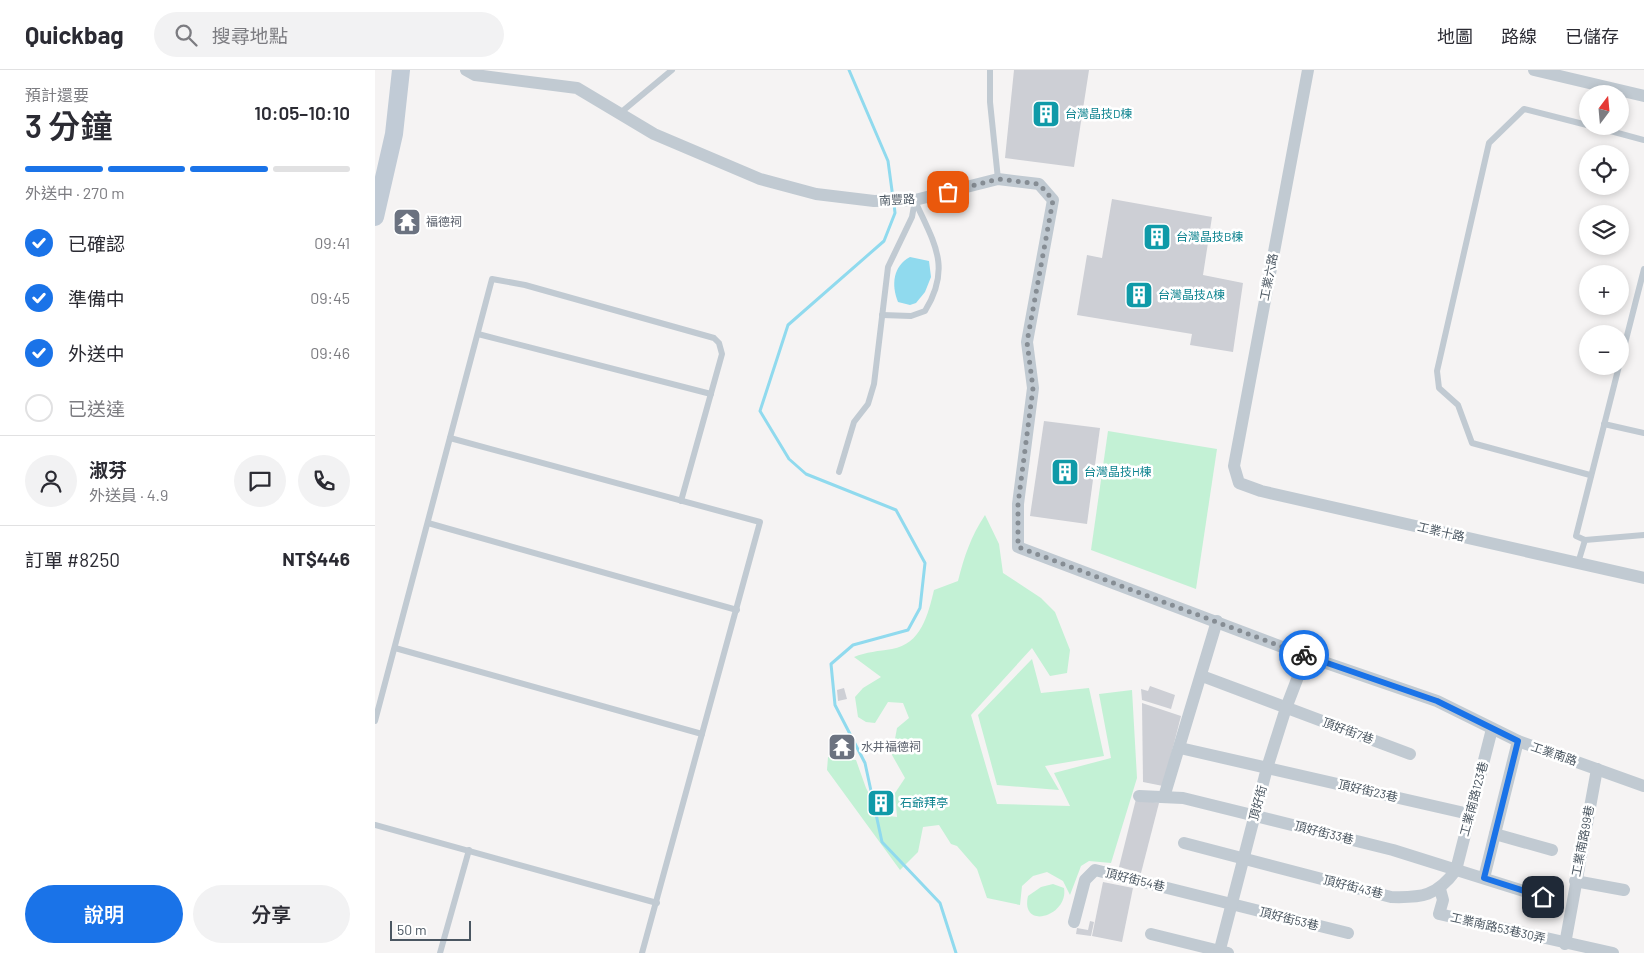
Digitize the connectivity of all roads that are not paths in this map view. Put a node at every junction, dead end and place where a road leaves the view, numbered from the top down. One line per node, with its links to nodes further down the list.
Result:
1 (401, 70): 14 (street)
2 (466, 70): 8 (street, 南豐路)
3 (672, 70): 8 (lane)
4 (990, 70): 12 (lane)
5 (1307, 70): 27 (street, 工業六路)
6 (1540, 71): 7 (street)
7 (1644, 96)
8 (619, 114): 13 (street, 南豐路)
9 (1579, 123): 26 (lane)
10 (1625, 135): 11 (lane)
11 (1644, 140)
12 (998, 179): 13 (street, 南豐路); 32 (street, 南豐路)
13 (915, 200): 17 (lane); 17 (lane)
14 (375, 217)
15 (1644, 270): 16 (lane)
16 (1640, 300): 19 (lane)
17 (882, 315): 25 (lane)
18 (478, 334): 21 (lane); 21 (lane); 24 (lane)
19 (1629, 336)
20 (1617, 375): 22 (lane)
21 (711, 394): 28 (lane)
22 (1604, 424): 23 (lane); 26 (lane)
23 (1644, 432)
24 (450, 438): 28 (lane); 29 (lane)
25 (839, 472)
26 (1590, 475): 31 (lane)
27 (1239, 483): 33 (street, 工業十路)
28 (681, 501): 35 (lane)
29 (428, 523): 35 (lane); 37 (lane)
30 (1644, 535): 31 (lane)
31 (1585, 540): 33 (lane)
32 (1018, 547): 36 (street, 工業南路)
33 (1577, 563): 34 (street, 工業十路)
34 (1644, 578)
35 (737, 610): 43 (lane)
36 (1217, 621): 38 (street, 工業南路); 39 (street)
37 (395, 648): 41 (lane); 43 (lane)
38 (1306, 656): 40 (street, 頂好街); 42 (street, 工業南路)
39 (1202, 676): 40 (street, 頂好街7巷); 45 (street)
40 (1286, 708): 46 (street, 頂好街7巷); 47 (street, 頂好街)
41 (375, 721)
42 (1492, 729): 44 (street, 工業南路); 52 (street, 工業南路123巷)
43 (702, 734): 66 (lane)
44 (1518, 741): 48 (street, 工業南路); 55 (street)
45 (1180, 748): 47 (street, 頂好街23巷); 51 (street)
46 (1410, 754)
47 (1267, 768): 52 (street, 頂好街23巷); 53 (street, 頂好街)
48 (1597, 769): 49 (street, 工業南路); 62 (street, 工業南路99巷)
49 (1644, 786)
50 (1139, 796): 51 (street, 頂好街33巷)
51 (1164, 797): 53 (street, 頂好街33巷)
52 (1469, 814): 60 (street, 工業南路123巷)
53 (1255, 816): 59 (street, 頂好街); 60 (street, 頂好街33巷)
54 (375, 825): 57 (lane)
55 (1495, 834): 58 (street); 61 (street)
56 (1184, 843): 59 (street, 頂好街43巷)
57 (469, 850): 66 (lane); 73 (lane)
58 (1552, 850)
59 (1243, 860): 63 (street, 頂好街43巷); 67 (street, 頂好街)
60 (1456, 870): 61 (street, 頂好街33巷); 63 (street, 頂好街43巷)
61 (1484, 878): 65 (street, 頂好街33巷)
62 (1575, 881): 64 (street); 71 (street, 工業南路99巷)
63 (1440, 888): 71 (street, 工業南路53巷30弄)
64 (1624, 890)
65 (1543, 897)
66 (657, 903): 74 (lane)
67 (1231, 904): 68 (street, 頂好街54巷); 69 (street, 頂好街53巷); 72 (street, 頂好街)
68 (1074, 922)
69 (1348, 933)
70 (1151, 934): 72 (street)
71 (1565, 944): 75 (street, 工業南路53巷30弄)
72 (1222, 952)
73 (441, 953)
74 (642, 953)
75 (1613, 953)

